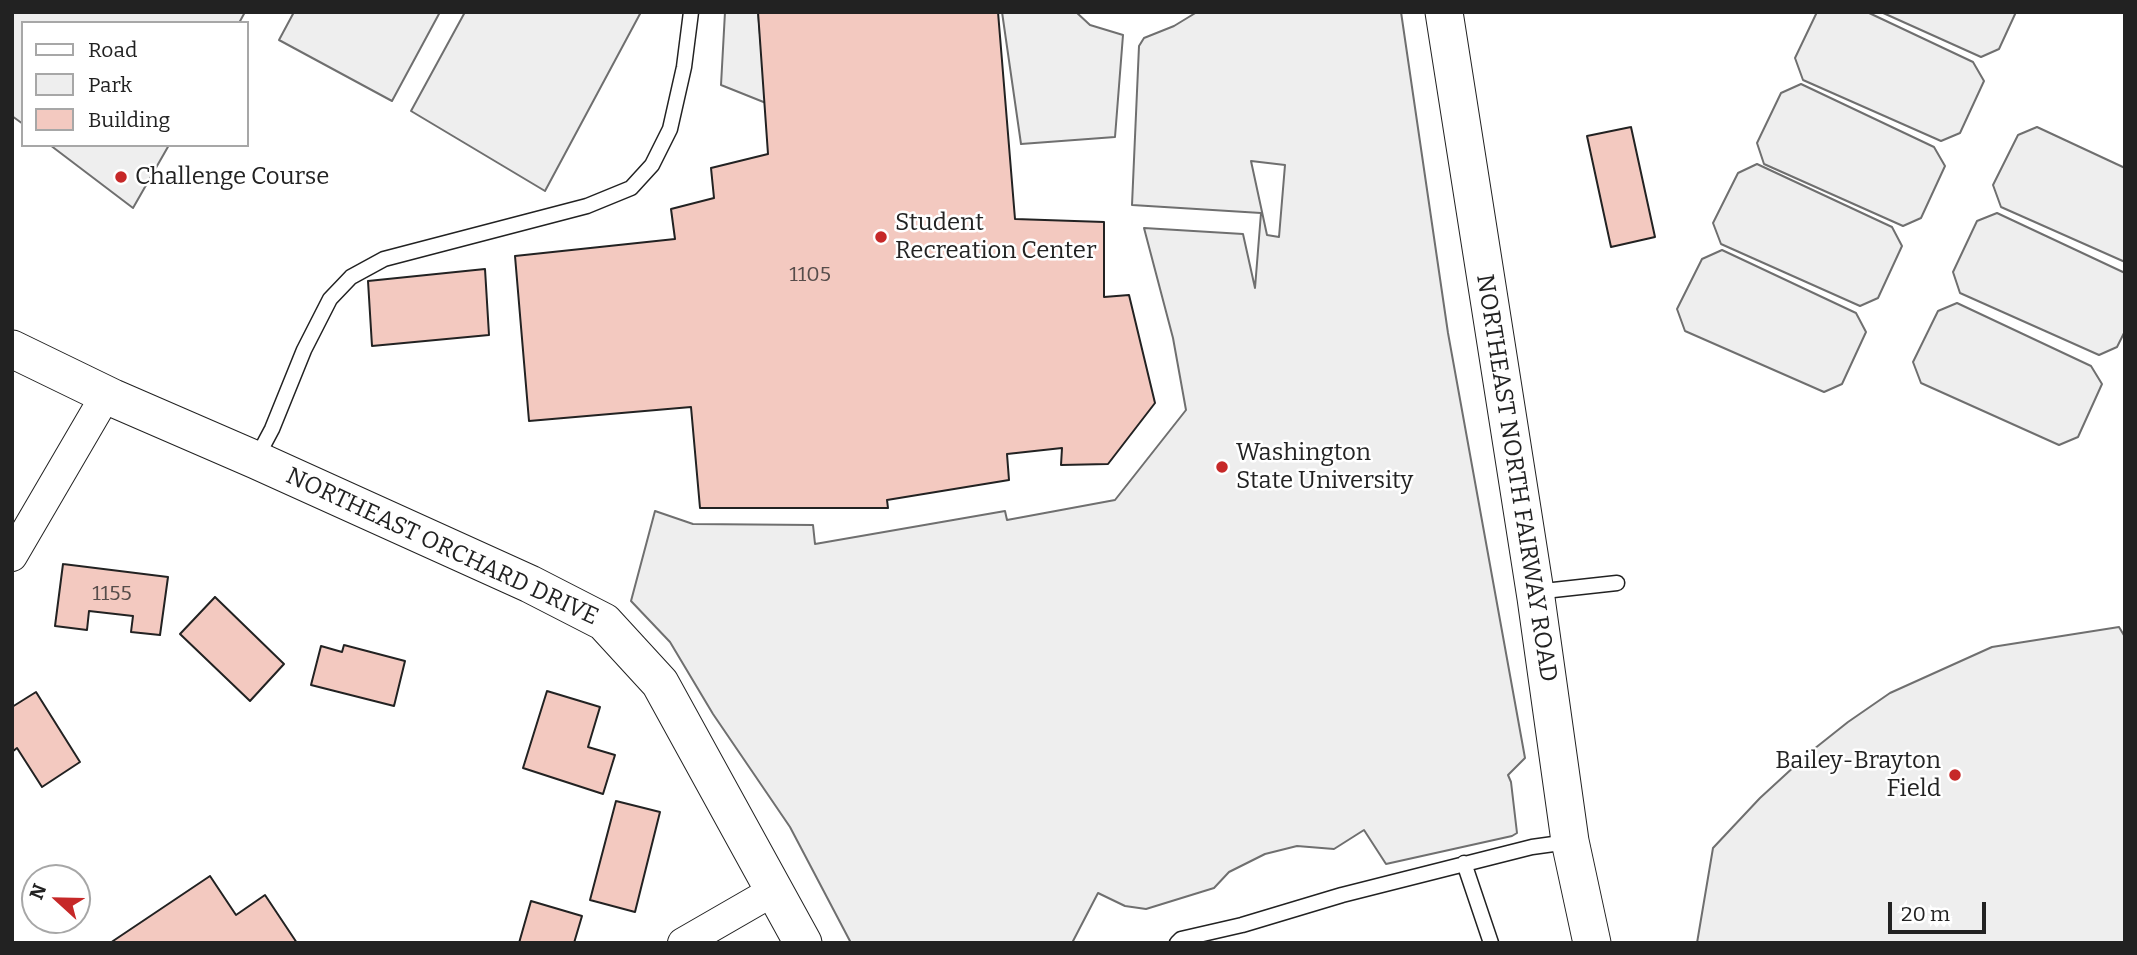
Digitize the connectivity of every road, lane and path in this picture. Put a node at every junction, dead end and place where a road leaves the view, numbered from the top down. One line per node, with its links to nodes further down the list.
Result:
1 (691, 12): 5 (lane)
2 (1444, 12): 8 (street, NORTHEAST NORTH FAIRWAY ROAD)
3 (12, 349): 4 (street, NORTHEAST ORCHARD DRIVE)
4 (106, 395): 5 (street, NORTHEAST ORCHARD DRIVE); 6 (street)
5 (256, 460): 11 (street, NORTHEAST ORCHARD DRIVE)
6 (12, 556)
7 (1617, 583): 8 (lane)
8 (1535, 592): 9 (street, NORTHEAST NORTH FAIRWAY ROAD)
9 (1570, 841): 10 (lane); 16 (street, NORTHEAST NORTH FAIRWAY ROAD)
10 (1464, 863): 14 (lane); 15 (lane)
11 (775, 890): 12 (street); 13 (street, NORTHEAST ORCHARD DRIVE)
12 (683, 943)
13 (803, 943)
14 (1177, 943)
15 (1491, 943)
16 (1592, 943)

